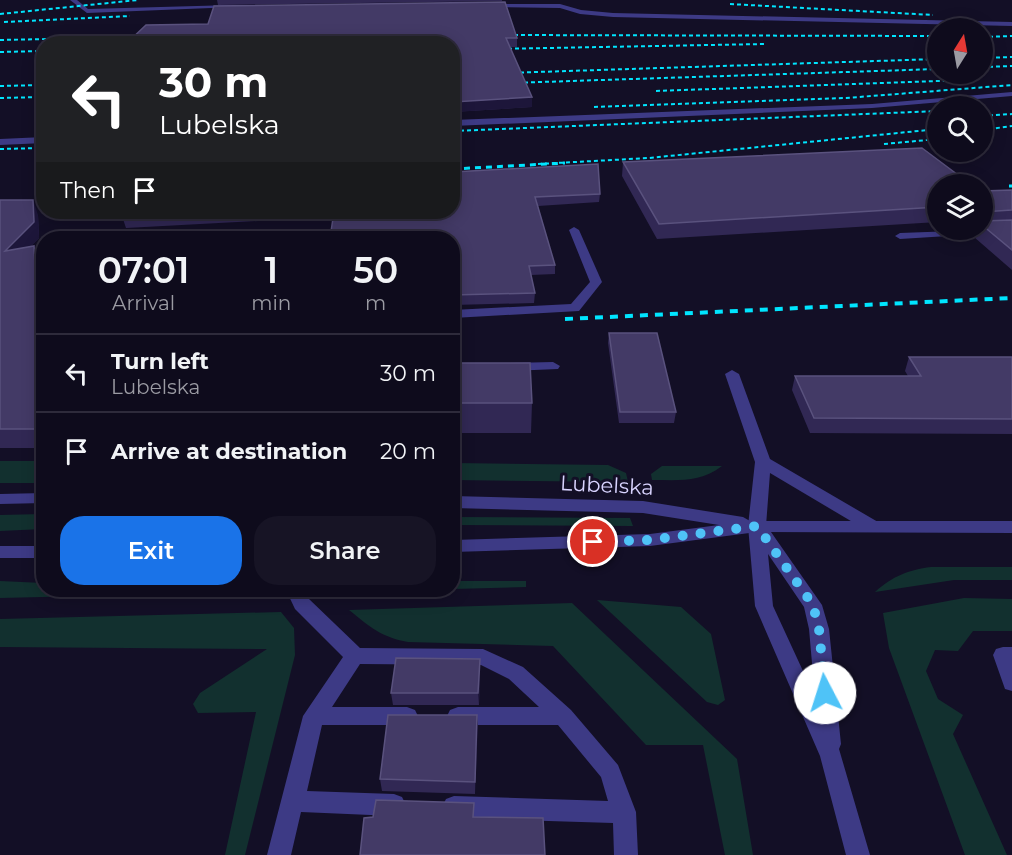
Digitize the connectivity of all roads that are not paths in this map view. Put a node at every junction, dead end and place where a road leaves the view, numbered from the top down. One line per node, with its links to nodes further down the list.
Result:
1 (73, 0): 3 (street)
2 (477, 6): 4 (street)
3 (239, 7)
4 (1012, 24)
5 (1012, 94): 6 (street)
6 (460, 123)
7 (36, 140): 8 (street)
8 (0, 142)
9 (1012, 229): 11 (street)
10 (574, 230): 12 (street)
11 (900, 236)
12 (460, 314)
13 (553, 366): 14 (street)
14 (497, 367)
15 (732, 374): 16 (street)
16 (763, 462): 20 (street); 21 (street)
17 (36, 498): 18 (street)
18 (0, 499)
19 (460, 502): 20 (street, Lubelska)
20 (757, 526): 21 (street, Lubelska); 23 (street, Lubelska); 32 (street); 32 (street)
21 (872, 526): 22 (street, Lubelska)
22 (1012, 527)
23 (460, 546)
24 (0, 552): 25 (street)
25 (36, 552)
26 (298, 597): 28 (street)
27 (1012, 655): 29 (street)
28 (355, 656): 30 (street); 31 (street)
29 (1012, 683)
30 (314, 716): 31 (street); 33 (street)
31 (562, 717): 36 (street)
32 (831, 756): 39 (street)
33 (292, 801): 34 (street); 37 (street)
34 (411, 805)
35 (434, 806): 36 (street)
36 (624, 812): 38 (street)
37 (279, 855)
38 (626, 855)
39 (858, 855)

